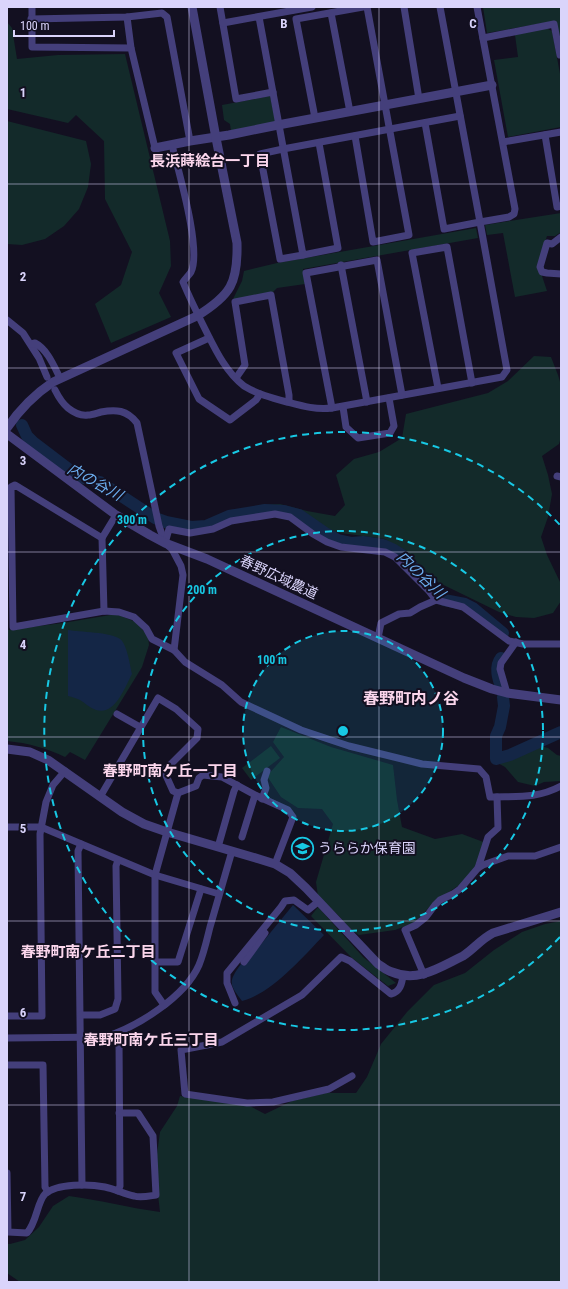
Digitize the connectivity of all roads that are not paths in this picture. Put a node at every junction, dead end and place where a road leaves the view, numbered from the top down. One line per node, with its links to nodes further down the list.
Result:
1 (32, 7): 13 (street)
2 (192, 7): 32 (street)
3 (220, 7): 14 (street)
4 (312, 7): 12 (street)
5 (363, 7): 10 (street)
6 (367, 7): 22 (street)
7 (404, 7): 21 (street)
8 (440, 7): 20 (street)
9 (477, 7): 15 (street)
10 (331, 13): 23 (street); 25 (street)
11 (127, 17): 13 (street); 16 (street); 33 (street)
12 (260, 17): 14 (street); 19 (street)
13 (31, 19): 16 (street)
14 (223, 23): 19 (street)
15 (483, 38): 17 (street); 18 (street)
16 (131, 48): 37 (street)
17 (561, 55)
18 (492, 85): 20 (street); 34 (street)
19 (273, 92): 27 (street)
20 (456, 92): 21 (street); 24 (street)
21 (419, 99): 22 (street)
22 (385, 105): 23 (street); 28 (street)
23 (350, 112): 25 (street)
24 (460, 116): 26 (street); 40 (street)
25 (314, 118): 27 (street)
26 (425, 123): 28 (street); 40 (street)
27 (278, 125): 32 (street); 38 (street)
28 (390, 129): 31 (street); 31 (street)
29 (561, 132): 30 (street)
30 (544, 135): 34 (street); 39 (street)
31 (355, 136): 35 (street)
32 (216, 138): 33 (street); 45 (street)
33 (190, 141): 36 (street)
34 (502, 142): 40 (street)
35 (319, 143): 38 (street); 42 (street)
36 (172, 144): 37 (street); 45 (street)
37 (155, 148)
38 (283, 149): 42 (street); 42 (street)
39 (561, 206)
40 (480, 222): 52 (street)
41 (561, 237): 44 (street)
42 (303, 255)
43 (342, 265): 56 (street); 59 (street); 61 (street)
44 (561, 274)
45 (197, 316): 47 (street); 50 (street)
46 (7, 320): 48 (street)
47 (209, 338): 51 (street); 55 (street)
48 (31, 344): 49 (street); 50 (street)
49 (47, 377)
50 (60, 378): 62 (street)
51 (236, 378): 55 (street); 58 (street)
52 (472, 383): 53 (street); 53 (street)
53 (438, 388): 56 (street)
54 (55, 390): 66 (street)
55 (260, 394): 58 (street)
56 (402, 395): 57 (street)
57 (389, 398): 59 (street); 60 (street)
58 (289, 402): 61 (street)
59 (367, 402): 60 (street)
60 (343, 407): 61 (street)
61 (332, 408)
62 (7, 428)
63 (7, 434): 64 (street, 春野広域農道)
64 (116, 515): 65 (street); 66 (street, 春野広域農道)
65 (102, 538): 68 (street); 68 (street)
66 (165, 543): 67 (street); 69 (street, 春野広域農道); 72 (street)
67 (436, 600): 69 (street); 70 (street)
68 (104, 611): 72 (street)
69 (378, 638): 73 (street, 春野広域農道)
70 (512, 642): 71 (street); 73 (street)
71 (561, 644)
72 (174, 650): 85 (street)
73 (507, 693): 74 (street, 春野広域農道)
74 (561, 700)
75 (117, 714): 76 (street)
76 (140, 727): 82 (street); 83 (street)
77 (7, 749): 78 (street)
78 (65, 771): 83 (street); 87 (street)
79 (266, 771): 84 (street)
80 (237, 785): 82 (street); 84 (street); 91 (street)
81 (561, 786): 85 (street)
82 (178, 793): 88 (street)
83 (100, 797): 88 (street)
84 (259, 797): 89 (street); 95 (street)
85 (496, 797): 96 (street)
86 (7, 827): 87 (street)
87 (41, 827): 90 (street); 110 (street)
88 (167, 832): 91 (street); 97 (street)
89 (242, 837)
90 (81, 844): 94 (street); 109 (street)
91 (218, 847): 93 (street)
92 (561, 847): 96 (street)
93 (232, 851): 95 (street); 99 (street)
94 (118, 860): 97 (street); 109 (street)
95 (274, 864): 100 (street)
96 (478, 868): 105 (street)
97 (155, 874): 98 (street); 103 (street)
98 (201, 889): 99 (street); 103 (street)
99 (219, 894): 108 (street)
100 (319, 901): 101 (street); 106 (street)
101 (281, 907): 104 (street); 107 (street)
102 (561, 912): 105 (street)
103 (155, 962): 108 (street)
104 (244, 962)
105 (424, 974): 106 (street)
106 (403, 975): 115 (street)
107 (235, 1003)
108 (164, 1005): 111 (street)
109 (80, 1015): 112 (street)
110 (7, 1016)
111 (117, 1033): 112 (street); 116 (street)
112 (80, 1037): 113 (street); 118 (street)
113 (7, 1038)
114 (7, 1065): 120 (street)
115 (352, 1076)
116 (119, 1113): 119 (street); 119 (street)
117 (7, 1173): 120 (street)
118 (82, 1185): 119 (street); 120 (street)
119 (118, 1191)
120 (48, 1192)

